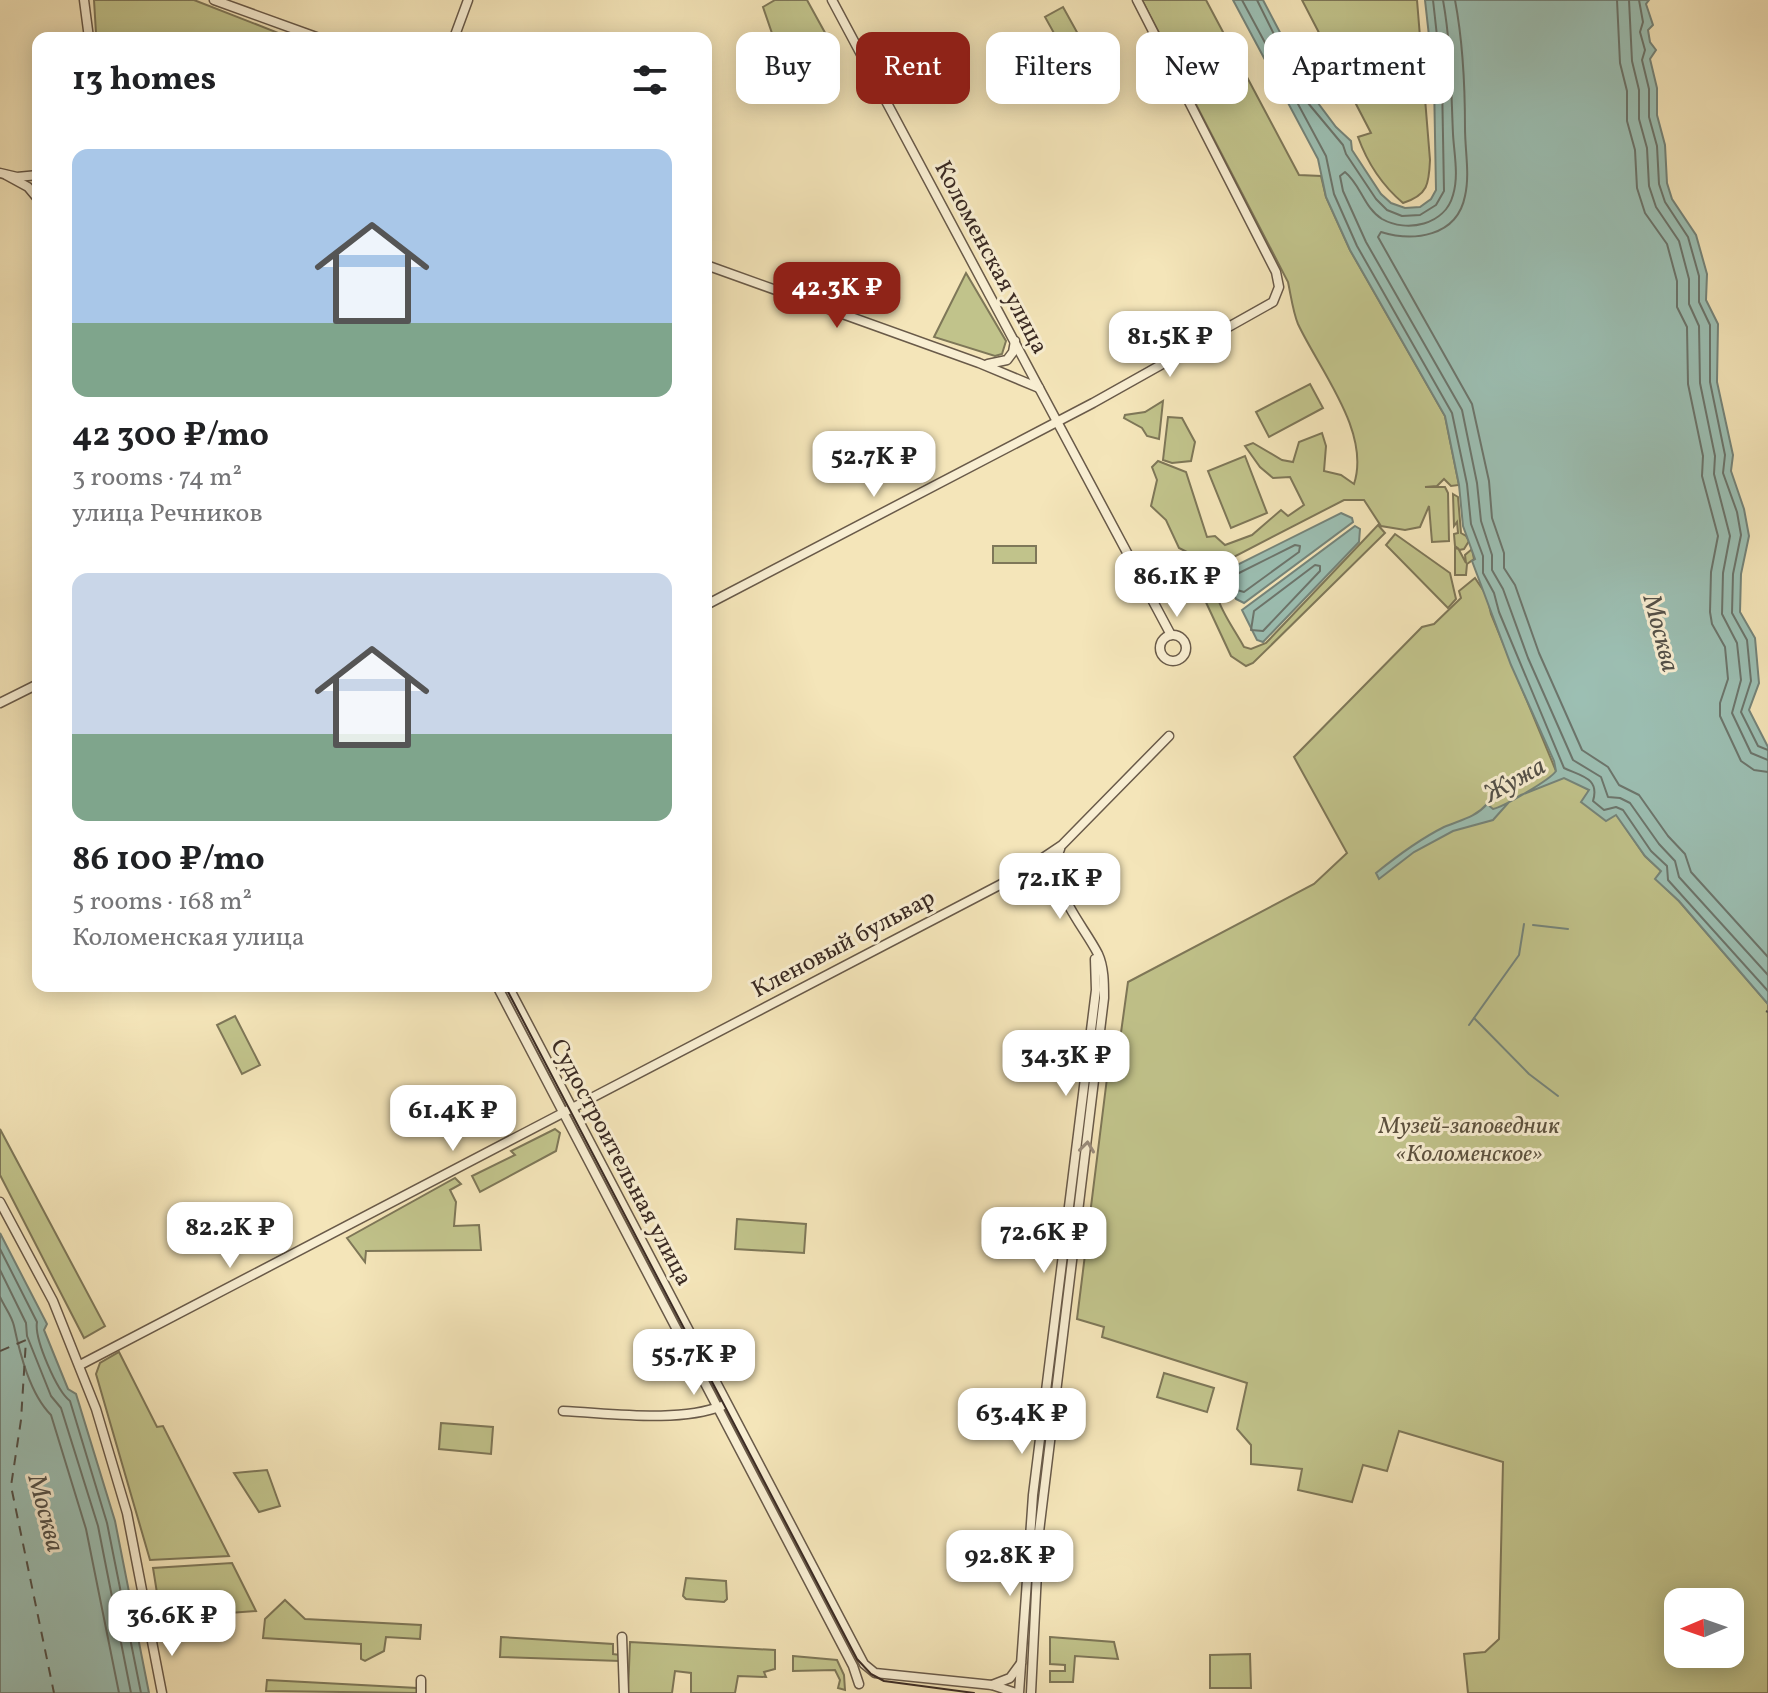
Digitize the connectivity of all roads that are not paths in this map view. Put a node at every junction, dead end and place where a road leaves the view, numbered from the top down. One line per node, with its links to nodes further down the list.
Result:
1 (84, 0): 6 (street)
2 (214, 0): 7 (street)
3 (468, 0): 8 (street)
4 (832, 0): 13 (street, Коломенская улица)
5 (1137, 0): 16 (street)
6 (88, 32)
7 (302, 32)
8 (456, 32)
9 (3, 174): 10 (street); 11 (street)
10 (32, 175)
11 (32, 193)
12 (712, 267): 14 (street)
13 (1015, 341): 14 (street); 15 (street, Коломенская улица)
14 (979, 363): 15 (street)
15 (1039, 388): 16 (street, Коломенская улица)
16 (1057, 421): 17 (street); 18 (street, Коломенская улица)
17 (712, 602)
18 (1167, 638)
19 (32, 687): 20 (street)
20 (0, 703)
21 (1169, 736): 22 (street, Кленовый бульвар)
22 (1062, 845): 23 (street, Кленовый бульвар); 24 (street)
23 (1013, 878): 24 (street); 27 (street, Кленовый бульвар)
24 (1059, 884): 32 (street)
25 (500, 992): 27 (street, Судостроительная улица)
26 (511, 992): 27 (street, Судостроительная улица)
27 (568, 1110): 29 (street, Кленовый бульвар); 30 (street, Судостроительная улица)
28 (0, 1202): 29 (street)
29 (80, 1365): 40 (street)
30 (722, 1405): 31 (street); 35 (street, Судостроительная улица); 38 (street, Судостроительная улица)
31 (563, 1411)
32 (1043, 1450): 34 (street); 39 (street)
33 (622, 1637): 42 (street)
34 (1023, 1659): 37 (street); 39 (street); 43 (street)
35 (875, 1673): 37 (street); 38 (street)
36 (421, 1680): 41 (street)
37 (992, 1685): 43 (street)
38 (858, 1689)
39 (1031, 1692)
40 (162, 1693)
41 (421, 1693)
42 (624, 1693)
43 (1018, 1693)

